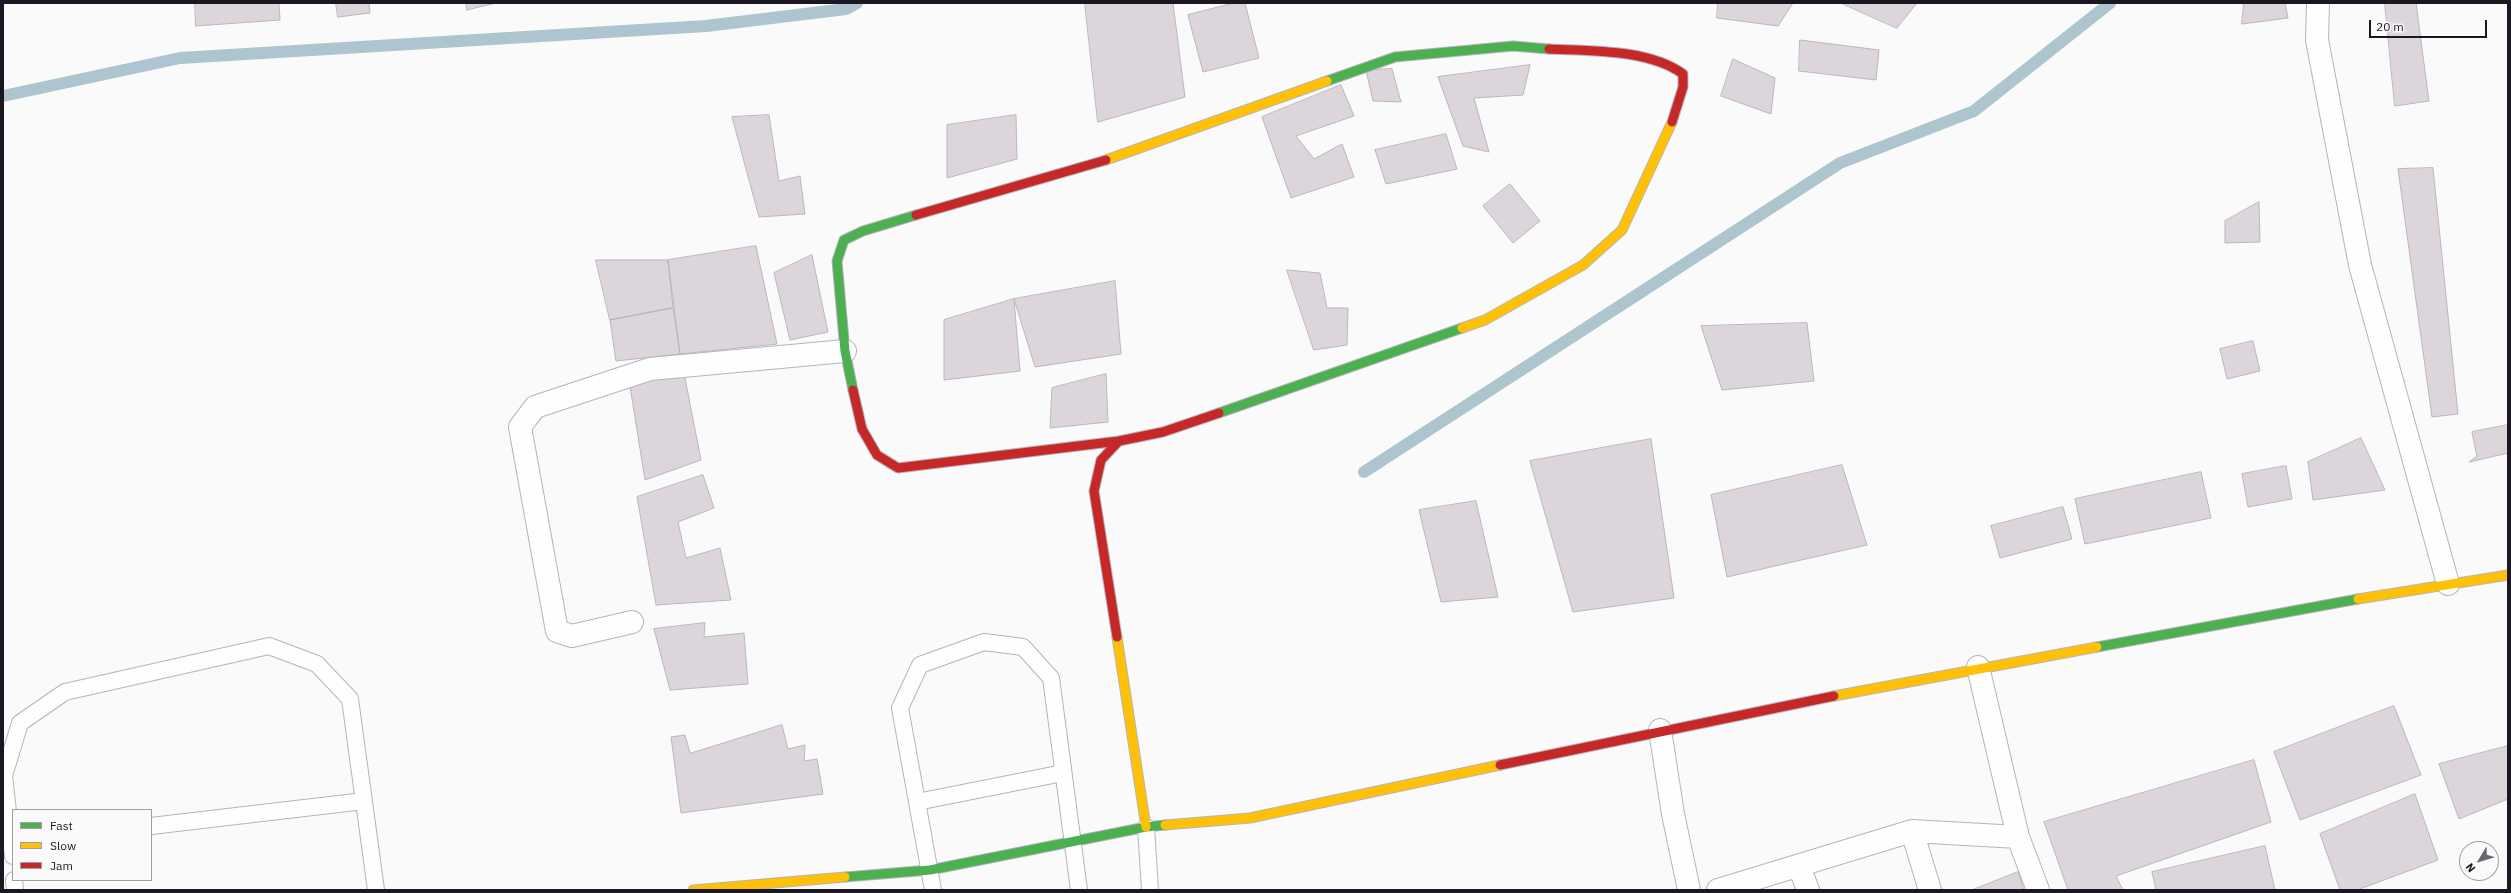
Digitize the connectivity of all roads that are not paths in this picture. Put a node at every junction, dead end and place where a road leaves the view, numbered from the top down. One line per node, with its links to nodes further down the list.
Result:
1 (2318, 3): 5 (street)
2 (845, 351): 3 (street); 3 (street); 6 (street)
3 (1119, 441): 13 (street)
4 (2508, 574): 5 (street)
5 (2448, 584): 7 (street)
6 (632, 622)
7 (1978, 667): 8 (street); 15 (street)
8 (1660, 730): 13 (street); 26 (street)
9 (1063, 773): 11 (lane); 11 (lane); 17 (lane)
10 (364, 801): 12 (lane); 16 (lane); 21 (lane)
11 (917, 802): 19 (lane)
12 (152, 826)
13 (1146, 827): 17 (street); 25 (lane)
14 (1912, 831): 15 (street); 18 (street); 29 (street)
15 (2018, 837): 30 (street)
16 (12, 839)
17 (1072, 842): 19 (street); 24 (lane)
18 (1799, 866): 27 (street); 28 (street)
19 (930, 870): 20 (street); 23 (lane)
20 (838, 884): 22 (street)
21 (376, 890)
22 (694, 890)
23 (933, 890)
24 (1079, 890)
25 (1150, 890)
26 (1689, 890)
27 (1718, 890)
28 (1808, 890)
29 (1930, 890)
30 (2038, 890)

